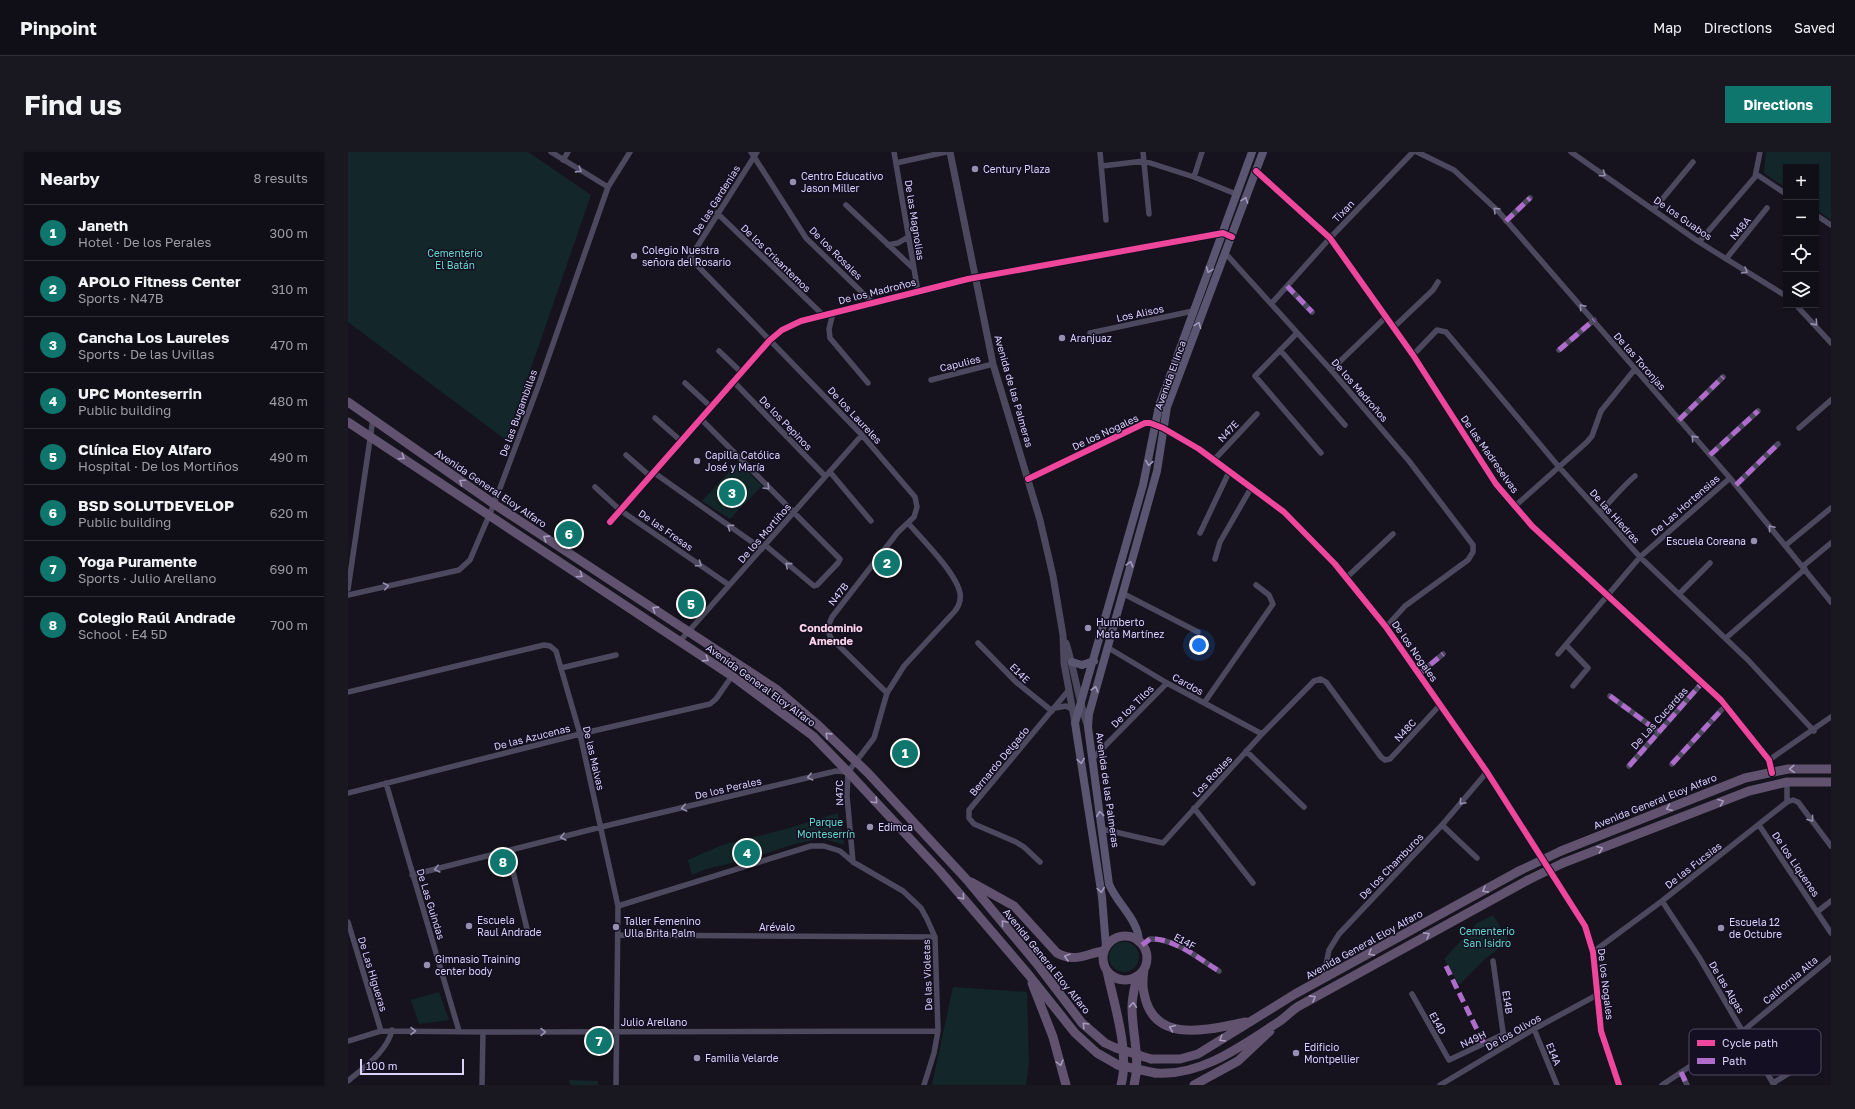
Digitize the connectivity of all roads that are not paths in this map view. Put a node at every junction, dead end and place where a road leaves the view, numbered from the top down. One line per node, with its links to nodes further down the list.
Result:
1 (551, 152): 17 (street)
2 (568, 152): 17 (street)
3 (630, 152): 25 (street, De las Bugambillas)
4 (894, 152): 20 (street, De las Magnolias)
5 (946, 152): 20 (street)
6 (950, 152): 48 (street, Avenida de las Palmeras)
7 (1100, 152): 21 (street)
8 (1143, 152): 18 (street)
9 (1202, 152): 24 (street)
10 (1252, 152): 27 (main road, Avenida El Inca)
11 (1263, 152): 22 (main road, Avenida El Inca)
12 (1413, 152): 41 (street, Tixan)
13 (1417, 152): 36 (street, De las Toronjas, one-way to 13)
14 (1571, 152): 31 (street, De los Guabos, one-way to 31)
15 (1760, 152): 23 (street)
16 (754, 153): 32 (street, De las Gardenias); 53 (street, De los Rosales)
17 (563, 160): 25 (street, one-way to 25)
18 (1144, 161): 21 (street); 24 (street); 33 (street)
19 (1693, 162): 31 (street)
20 (896, 163): 39 (street, De las Magnolias)
21 (1102, 166): 35 (street)
22 (1256, 171): 40 (main road, Avenida El Inca, one-way to 22); 41 (street, De las Madreselvas)
23 (1756, 174): 26 (street); 42 (street)
24 (1194, 177): 27 (street)
25 (608, 188): 112 (street, De las Bugambillas)
26 (1783, 192)
27 (1236, 194): 38 (main road, Avenida El Inca)
28 (1530, 198): 36 (street)
29 (846, 205): 43 (street)
30 (1767, 208): 46 (street, N48A)
31 (1654, 209): 42 (street, De los Guabos)
32 (717, 214): 45 (street, De las Gardenias); 59 (street, De los Crisantemos)
33 (1149, 214)
34 (1819, 216): 37 (street)
35 (1106, 220)
36 (1506, 221): 61 (street, De las Toronjas, one-way to 36)
37 (1831, 225)
38 (1223, 233): 40 (street); 48 (street, De los Madroños); 56 (main road, Avenida El Inca, one-way to 56)
39 (908, 237): 43 (street); 47 (street, De las Magnolias)
40 (1232, 237): 44 (main road, Avenida El Inca)
41 (1330, 238): 50 (street, Tixan); 60 (street, De las Madreselvas)
42 (1699, 242): 46 (street, De los Guabos)
43 (888, 245): 47 (street)
44 (1226, 254): 54 (street, De los Madroños); 92 (main road, Avenida El Inca, one-way to 44)
45 (690, 258): 65 (street, De los Laureles)
46 (1726, 259): 52 (street, De los Guabos, one-way to 52)
47 (913, 268): 51 (street, De las Magnolias)
48 (974, 278): 51 (street, De los Madroños); 71 (street, Avenida de las Palmeras)
49 (1438, 282): 62 (street)
50 (1287, 286): 54 (street, Tixan); 57 (street)
51 (918, 292): 53 (street, De los Madroños)
52 (1783, 294)
53 (873, 303): 58 (street, De los Madroños)
54 (1272, 303): 64 (street, De los Madroños)
55 (1799, 308): 66 (street, one-way to 66)
56 (1193, 311): 63 (street, Los Alisos); 90 (main road, Avenida El Inca)
57 (1312, 312)
58 (833, 313): 59 (street, De los Madroños); 79 (street)
59 (823, 315): 65 (street, De los Madroños)
60 (1386, 317): 62 (street, De las Madreselvas); 73 (street)
61 (1594, 320): 68 (street); 72 (street, De las Toronjas)
62 (1394, 327): 70 (street, De las Madreselvas)
63 (1090, 333)
64 (1297, 333): 67 (street); 73 (street, De los Madroños)
65 (770, 340): 74 (street, De los Madroños); 94 (street, De los Laureles)
66 (1831, 344)
67 (1280, 350): 91 (street); 98 (street)
68 (1559, 350)
69 (719, 351): 74 (street)
70 (1413, 355): 102 (street, De las Hiedras); 113 (street, De las Madreselvas)
71 (993, 364): 76 (street, Capulies); 108 (street, Avenida de las Palmeras)
72 (1635, 369): 88 (street, De las Toronjas); 102 (street)
73 (1331, 370): 140 (street, De los Madroños)
74 (742, 373): 77 (street, De los Madroños)
75 (1723, 377): 88 (street)
76 (931, 380)
77 (734, 382): 82 (street, De los Madroños); 105 (street, De los Pepinos)
78 (685, 383): 82 (street)
79 (868, 383)
80 (1831, 400): 93 (street)
81 (348, 402): 86 (main road, Avenida General Eloy Alfaro)
82 (711, 407): 87 (street, De los Madroños)
83 (1758, 411): 100 (street)
84 (1257, 414): 101 (street, N47E)
85 (655, 418): 96 (street)
86 (374, 419): 95 (street); 112 (main road, Avenida General Eloy Alfaro, one-way to 86)
87 (701, 419): 96 (street, De los Madroños); 117 (street, one-way to 117)
88 (1679, 420): 100 (street, De las Toronjas, one-way to 88)
89 (348, 422): 95 (main road, Avenida General Eloy Alfaro)
90 (1155, 424): 92 (street, De los Nogales); 108 (street, De los Nogales); 152 (main road, Avenida El Inca, one-way to 152)
91 (1346, 425)
92 (1163, 428): 101 (street, De los Nogales); 135 (main road, Avenida El Inca, one-way to 92)
93 (1798, 428)
94 (862, 435): 105 (street, De los Mortiños); 121 (street, De los Laureles)
95 (370, 436): 118 (main road, Avenida General Eloy Alfaro, one-way to 118); 134 (street)
96 (681, 440): 104 (street, De los Madroños)
97 (1778, 444): 109 (street)
98 (1320, 454)
99 (626, 455): 104 (street)
100 (1710, 455): 107 (street, De las Toronjas)
101 (1213, 461): 103 (street, De los Nogales)
102 (1559, 467): 113 (street); 116 (street, De las Hiedras)
103 (1230, 472): 111 (street, De los Nogales); 122 (street)
104 (651, 474): 115 (street, De los Madroños); 126 (street, one-way to 104)
105 (827, 474): 117 (street, De los Mortiños); 119 (street, De los Pepinos)
106 (1635, 476): 116 (street)
107 (1730, 478): 109 (street, De las Toronjas); 127 (street, De Las Hortensias)
108 (1028, 479): 143 (street, Avenida de las Palmeras)
109 (1736, 485): 125 (street, De las Toronjas, one-way to 109)
110 (595, 487): 115 (street, De las Fresas)
111 (1251, 488): 128 (street); 131 (street, De los Nogales)
112 (494, 504): 118 (street, De las Bugambillas); 141 (main road, Avenida General Eloy Alfaro, one-way to 112)
113 (1514, 507): 138 (street, De las Madreselvas)
114 (1831, 508): 125 (street)
115 (620, 510): 120 (street, De los Madroños); 133 (street, De las Fresas, one-way to 133)
116 (1600, 512): 127 (street, De las Hiedras)
117 (793, 513): 126 (street, De los Mortiños); 126 (street, one-way to 126)
118 (489, 515): 137 (street, De las Bugambillas, one-way to 118); 145 (main road, Avenida General Eloy Alfaro, one-way to 145)
119 (871, 521)
120 (610, 522)
121 (908, 523): 162 (street); 162 (street, N47B)
122 (1200, 533)
123 (1393, 534): 131 (street)
124 (1831, 543): 130 (street)
125 (1786, 545): 130 (street, De las Toronjas)
126 (763, 547): 133 (street, De los Mortiños)
127 (1640, 557): 136 (street, De las Hiedras); 138 (street, De Las Hortensias)
128 (1215, 559)
129 (1710, 563): 136 (street)
130 (1804, 567): 139 (street, De las Toronjas); 144 (street)
131 (1346, 578): 140 (street, De los Nogales)
132 (1256, 584): 164 (street)
133 (729, 585): 141 (street, De los Mortiños)
134 (348, 589)
135 (1122, 592): 142 (street); 148 (main road, Avenida El Inca)
136 (1679, 594): 144 (street, De las Hiedras)
137 (348, 595)
138 (1606, 596): 147 (street, De Las Hortensias); 158 (street, De las Madreselvas)
139 (1831, 602)
140 (1386, 627): 155 (street, De los Nogales)
141 (688, 630): 145 (street, De los Mortiños); 181 (main road, Avenida General Eloy Alfaro, one-way to 141)
142 (1198, 632)
143 (1063, 635): 153 (street, Avenida de las Palmeras); 161 (street, Avenida de las Palmeras)
144 (1726, 638): 173 (street, De las Hiedras)
145 (680, 641): 156 (main road, Avenida General Eloy Alfaro, one-way to 156)
146 (978, 643): 168 (street, E14E)
147 (1566, 645): 150 (street, De Las Hortensias); 159 (street)
148 (1107, 648): 157 (street, Cardos); 172 (main road, Avenida El Inca, one-way to 148)
149 (1443, 654): 155 (street)
150 (1558, 654)
151 (616, 655): 154 (street)
152 (1094, 661): 153 (main road); 167 (main road, Avenida El Inca)
153 (1072, 662): 167 (street, Avenida de las Palmeras)
154 (561, 668): 160 (street, De las Malvas); 175 (street, De las Malvas)
155 (1419, 674): 165 (street, De los Nogales)
156 (732, 676): 175 (street, De las Azucenas); 185 (main road, Avenida General Eloy Alfaro)
157 (1167, 683): 164 (street, Cardos); 179 (street, De los Tilos)
158 (1702, 683): 166 (street, De las Madreselvas); 174 (street, De Las Cucardas)
159 (1573, 686)
160 (348, 692)
161 (1068, 692): 168 (street, Bernardo Delgado); 169 (street, Avenida de las Palmeras)
162 (887, 693): 181 (street)
163 (1610, 696): 174 (street)
164 (1204, 703): 176 (street, Cardos)
165 (1440, 705): 178 (street, N48C); 186 (street, De los Nogales)
166 (1726, 705): 180 (street, De las Madreselvas); 182 (street)
167 (1080, 706): 171 (main road, Avenida El Inca); 172 (street, Avenida de las Palmeras)
168 (1054, 709): 169 (street); 203 (street, Bernardo Delgado)
169 (1072, 709): 171 (street, Avenida de las Palmeras)
170 (1831, 717): 173 (street)
171 (1075, 723): 217 (main road, Avenida de las Palmeras, one-way to 217)
172 (1088, 727): 179 (main road, Avenida de las Palmeras)
173 (1814, 731): 180 (street)
174 (1659, 732): 183 (street, De Las Cucardas)
175 (580, 734): 190 (street, De las Azucenas); 197 (street, De las Malvas)
176 (1262, 734): 177 (street, Los Robles); 178 (street, Los Robles)
177 (1246, 751): 193 (street); 194 (street, Los Robles)
178 (1381, 757)
179 (1093, 758): 198 (main road, Avenida de las Palmeras, one-way to 179)
180 (1769, 760): 187 (street)
181 (857, 761): 185 (street); 205 (main road, Avenida General Eloy Alfaro)
182 (1672, 764)
183 (1629, 766)
184 (1831, 768): 187 (main road, Avenida General Eloy Alfaro, one-way to 187)
185 (848, 772): 197 (street, De los Perales, one-way to 197); 202 (street, N47C); 224 (main road, Avenida General Eloy Alfaro, one-way to 224)
186 (1487, 772): 195 (street, De los Chamburos, one-way to 195); 218 (street, De los Nogales)
187 (1772, 773): 226 (main road, Avenida General Eloy Alfaro, one-way to 226, bridge)
188 (1786, 782): 189 (main road, Avenida General Eloy Alfaro); 192 (street); 229 (main road, Avenida General Eloy Alfaro, one-way to 188, bridge)
189 (1831, 782)
190 (386, 783): 191 (street, De las Azucenas); 204 (street, De Las Guindas)
191 (348, 793)
192 (1787, 802): 196 (street, De las Fucsias); 199 (street, one-way to 199)
193 (1304, 807)
194 (1194, 808): 198 (street, Los Robles); 206 (street)
195 (1442, 825): 201 (street); 226 (street, De los Chamburos)
196 (1759, 825): 207 (street, De las Fucsias); 210 (street, De los Liquenes)
197 (601, 827): 200 (street, De los Perales, one-way to 200); 209 (street, De las Malvas)
198 (1102, 829): 216 (main road, Avenida de las Palmeras)
199 (1831, 846)
200 (508, 851): 204 (street, De los Perales, one-way to 204); 212 (street)
201 (1477, 858)
202 (853, 862): 209 (street, De las Violetas); 215 (street, De las Violetas)
203 (1040, 862)
204 (412, 875): 236 (street, De Las Guindas)
205 (968, 881): 217 (main road, one-way to 205); 230 (main road, Avenida General Eloy Alfaro, one-way to 205, bridge)
206 (1253, 884)
207 (1662, 901): 218 (street, De las Fucsias); 232 (street, De las Algas)
208 (1831, 901): 210 (street)
209 (618, 906): 214 (street, De las Malvas)
210 (1817, 912): 213 (street, De los Liquenes)
211 (348, 922): 235 (street, De Las Higueras)
212 (528, 933)
213 (1831, 933)
214 (618, 935): 215 (street, Arévalo); 237 (street, De las Malvas)
215 (936, 937): 238 (street, De las Violetas)
216 (1141, 943): 217 (main road); 221 (main road, Avenida de las Palmeras); 223 (street, E14F)
217 (1105, 949): 222 (main road, Avenida de las Palmeras)
218 (1593, 952): 228 (street, De los Nogales)
219 (1831, 958): 233 (street, California Alta)
220 (1493, 961): 240 (street, E14B)
221 (1144, 969): 225 (main road); 230 (main road, Avenida de las Palmeras, one-way to 221)
222 (1107, 971): 225 (main road); 254 (main road, Avenida de las Palmeras)
223 (1219, 971)
224 (1028, 974): 229 (main road, Avenida General Eloy Alfaro, bridge); 253 (main road, one-way to 253)
225 (1137, 976): 255 (main road, one-way to 225)
226 (1323, 979): 230 (main road, Avenida General Eloy Alfaro)
227 (1412, 994): 243 (street, E14D)
228 (1597, 996): 231 (street, De los Olivos); 259 (street, De los Nogales)
229 (1281, 1020): 256 (main road)
230 (1252, 1022)
231 (1534, 1029): 242 (street, De los Olivos); 258 (street, E14A)
232 (1742, 1029)
233 (1745, 1029)
234 (392, 1030): 235 (street, Julio Arellano); 236 (street, Julio Arellano, one-way to 236); 248 (street)
235 (381, 1031): 241 (street, Julio Arellano)
236 (459, 1031): 239 (street, Julio Arellano)
237 (616, 1031): 238 (street, Julio Arellano); 239 (street, Julio Arellano, one-way to 237); 251 (street, De las Malvas)
238 (938, 1031): 252 (street, De las Violetas)
239 (483, 1032): 250 (street)
240 (1504, 1034): 242 (street, E14B); 243 (street, N49H)
241 (348, 1041)
242 (1508, 1045): 257 (street, De los Olivos)
243 (1449, 1060)
244 (1689, 1067): 245 (street, California Alta)
245 (1681, 1072): 260 (street, California Alta); 261 (street)
246 (1769, 1075): 249 (street, De las Algas)
247 (1788, 1075): 249 (street)
248 (348, 1081)
249 (1774, 1084)
250 (482, 1085)
251 (616, 1085)
252 (924, 1085)
253 (1066, 1085)
254 (1121, 1085)
255 (1134, 1085)
256 (1194, 1085)
257 (1440, 1085)
258 (1557, 1085)
259 (1620, 1085)
260 (1662, 1085)
261 (1687, 1085)

